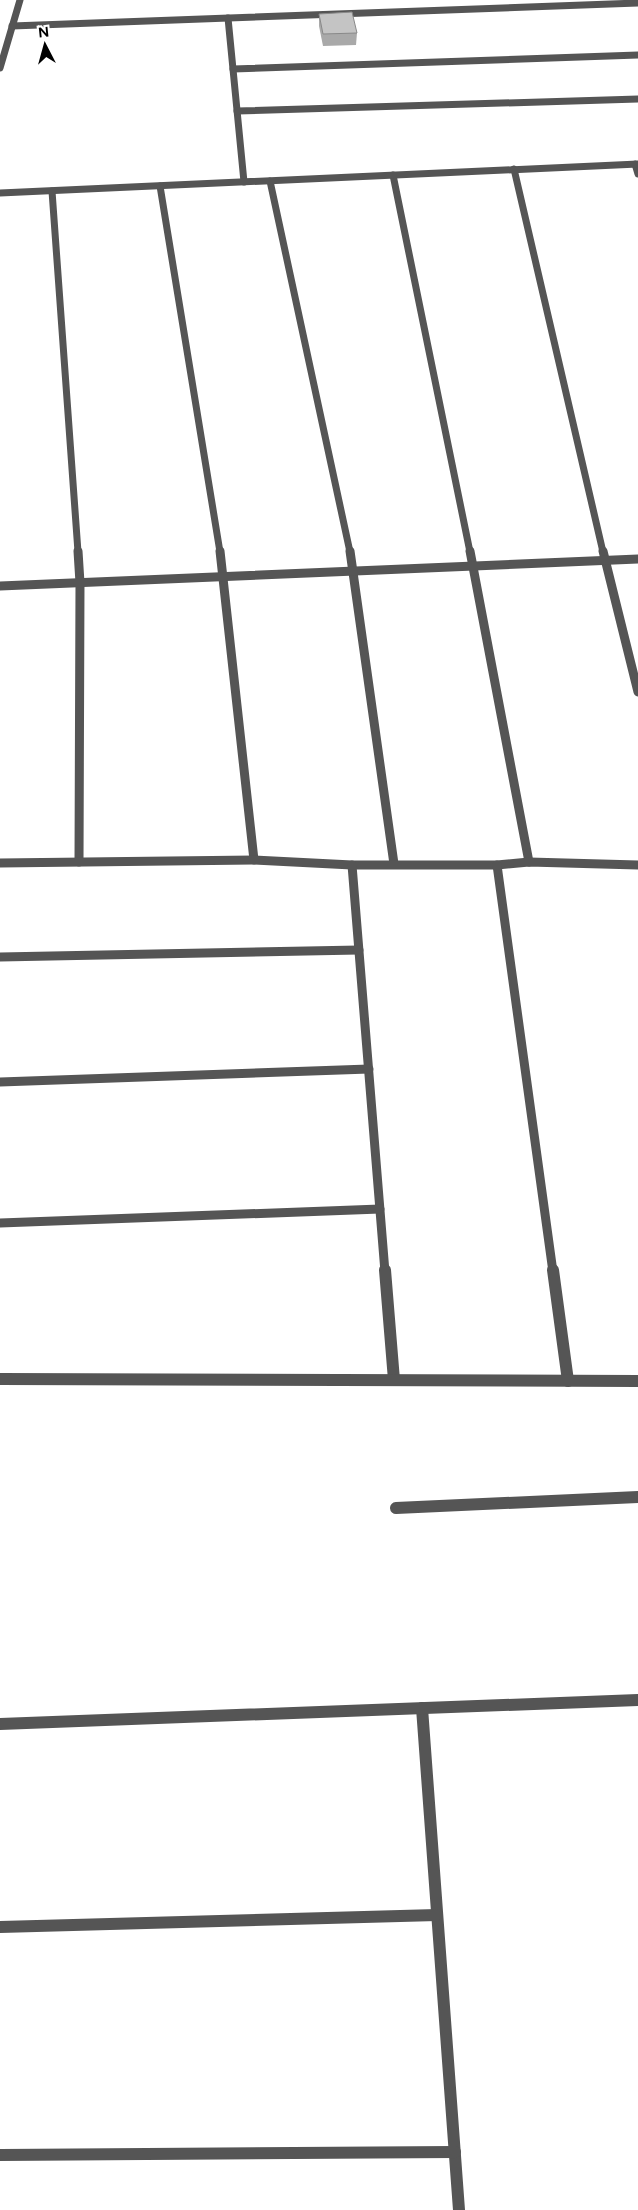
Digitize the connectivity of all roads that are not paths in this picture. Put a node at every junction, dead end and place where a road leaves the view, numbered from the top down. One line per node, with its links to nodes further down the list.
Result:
1 (20, 0): 4 (street)
2 (638, 3): 3 (street)
3 (228, 18): 4 (street); 7 (street)
4 (12, 26): 6 (street)
5 (638, 55): 7 (street)
6 (0, 68)
7 (233, 69): 9 (street)
8 (638, 99): 9 (street)
9 (237, 111): 15 (street)
10 (637, 164): 11 (street); 12 (street)
11 (514, 169): 13 (street); 20 (street)
12 (638, 174)
13 (393, 175): 14 (street); 21 (street)
14 (270, 181): 15 (street); 22 (street)
15 (244, 182): 16 (street)
16 (160, 186): 17 (street); 23 (street)
17 (52, 191): 18 (street); 24 (street)
18 (0, 193)
19 (638, 559): 20 (street)
20 (604, 560): 21 (street); 26 (street)
21 (473, 566): 22 (street); 29 (street)
22 (354, 572): 23 (street); 31 (street)
23 (224, 577): 24 (street); 27 (street)
24 (80, 583): 25 (street); 28 (street)
25 (0, 586)
26 (638, 692)
27 (254, 860): 28 (street); 34 (street)
28 (79, 862): 30 (street)
29 (529, 862): 32 (street); 33 (street)
30 (0, 863)
31 (394, 864): 32 (street); 34 (street)
32 (497, 865): 43 (street)
33 (638, 865)
34 (352, 866): 35 (street)
35 (359, 950): 36 (street); 37 (street)
36 (0, 957)
37 (369, 1069): 38 (street); 39 (street)
38 (0, 1082)
39 (380, 1209): 40 (street); 42 (street)
40 (0, 1223)
41 (0, 1379): 42 (street)
42 (394, 1380): 43 (street)
43 (568, 1381): 44 (street)
44 (638, 1381)
45 (638, 1497): 46 (street)
46 (396, 1508)
47 (638, 1700): 48 (street)
48 (422, 1708): 49 (street); 50 (street)
49 (0, 1724)
50 (437, 1915): 51 (street); 52 (street)
51 (0, 1927)
52 (455, 2152): 53 (street); 54 (street)
53 (0, 2155)
54 (459, 2210)

